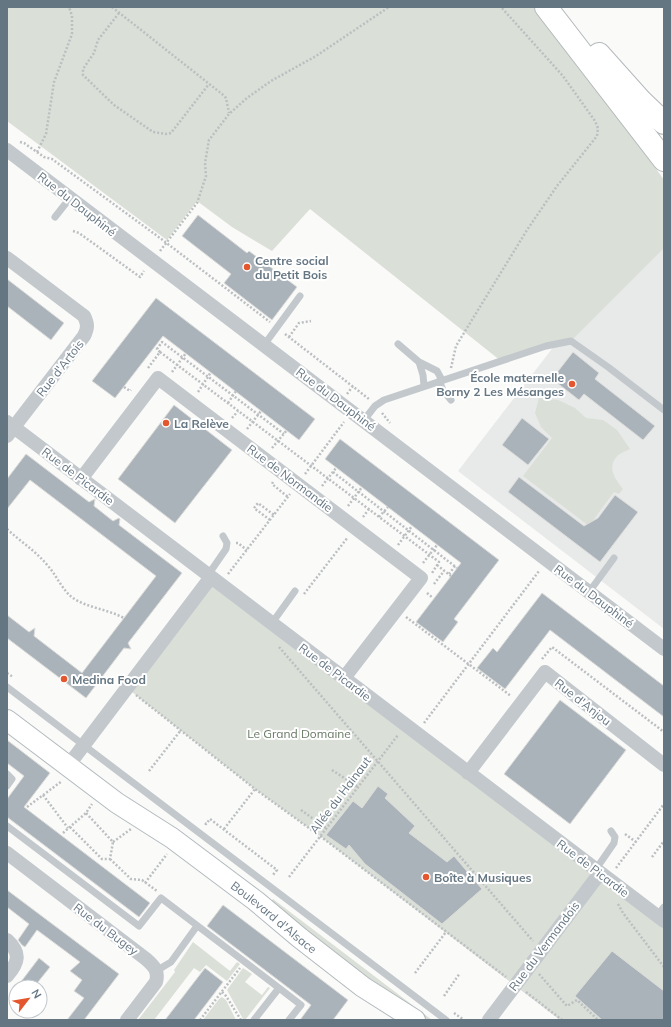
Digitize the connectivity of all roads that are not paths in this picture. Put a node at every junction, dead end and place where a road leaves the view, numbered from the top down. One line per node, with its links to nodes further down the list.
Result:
1 (546, 7): 5 (highway)
2 (557, 7): 3 (highway)
3 (664, 122)
4 (7, 150): 6 (street, Rue du Dauphiné)
5 (664, 160)
6 (70, 198): 7 (lane); 11 (street, Rue du Dauphiné)
7 (55, 217)
8 (7, 258): 18 (street, Rue d'Artois)
9 (300, 296): 11 (lane)
10 (398, 344): 12 (lane)
11 (264, 345): 17 (street, Rue du Dauphiné)
12 (419, 362): 13 (lane); 14 (lane)
13 (443, 380): 14 (lane); 15 (lane); 16 (lane)
14 (424, 386): 17 (lane)
15 (451, 400)
16 (664, 410)
17 (364, 420): 24 (street, Rue du Dauphiné)
18 (9, 429): 19 (street, Rue de Picardie)
19 (81, 479): 22 (street, Rue de Picardie); 27 (street, Rue de Normandie)
20 (223, 536): 22 (lane)
21 (614, 558): 24 (lane)
22 (213, 579): 25 (street, Rue de Picardie); 31 (street)
23 (296, 591): 25 (lane)
24 (589, 592): 26 (street, Rue du Dauphiné)
25 (272, 623): 27 (street, Rue de Picardie)
26 (664, 649)
27 (344, 678): 33 (street, Rue de Picardie)
28 (7, 687): 31 (lane)
29 (7, 712): 31 (street, Boulevard d'Alsace)
30 (7, 720): 36 (street, Boulevard d'Alsace)
31 (79, 752): 36 (street, Boulevard d'Alsace); 51 (lane)
32 (664, 765): 33 (street, Rue d'Anjou)
33 (468, 773): 40 (street, Rue de Picardie)
34 (7, 774): 35 (lane)
35 (7, 786)
36 (132, 821): 50 (street, Boulevard d'Alsace)
37 (7, 826): 42 (lane)
38 (611, 831): 40 (lane)
39 (7, 853): 44 (street, Rue du Bugey)
40 (601, 874): 41 (street, Rue de Picardie); 52 (street, Rue du Vermandois)
41 (662, 915)
42 (197, 926): 44 (lane); 46 (lane)
43 (7, 940): 45 (street)
44 (156, 971): 47 (street)
45 (7, 976)
46 (279, 988): 48 (lane); 49 (lane)
47 (127, 1020)
48 (254, 1020)
49 (289, 1020)
50 (415, 1020)
51 (446, 1020)
52 (489, 1020)

